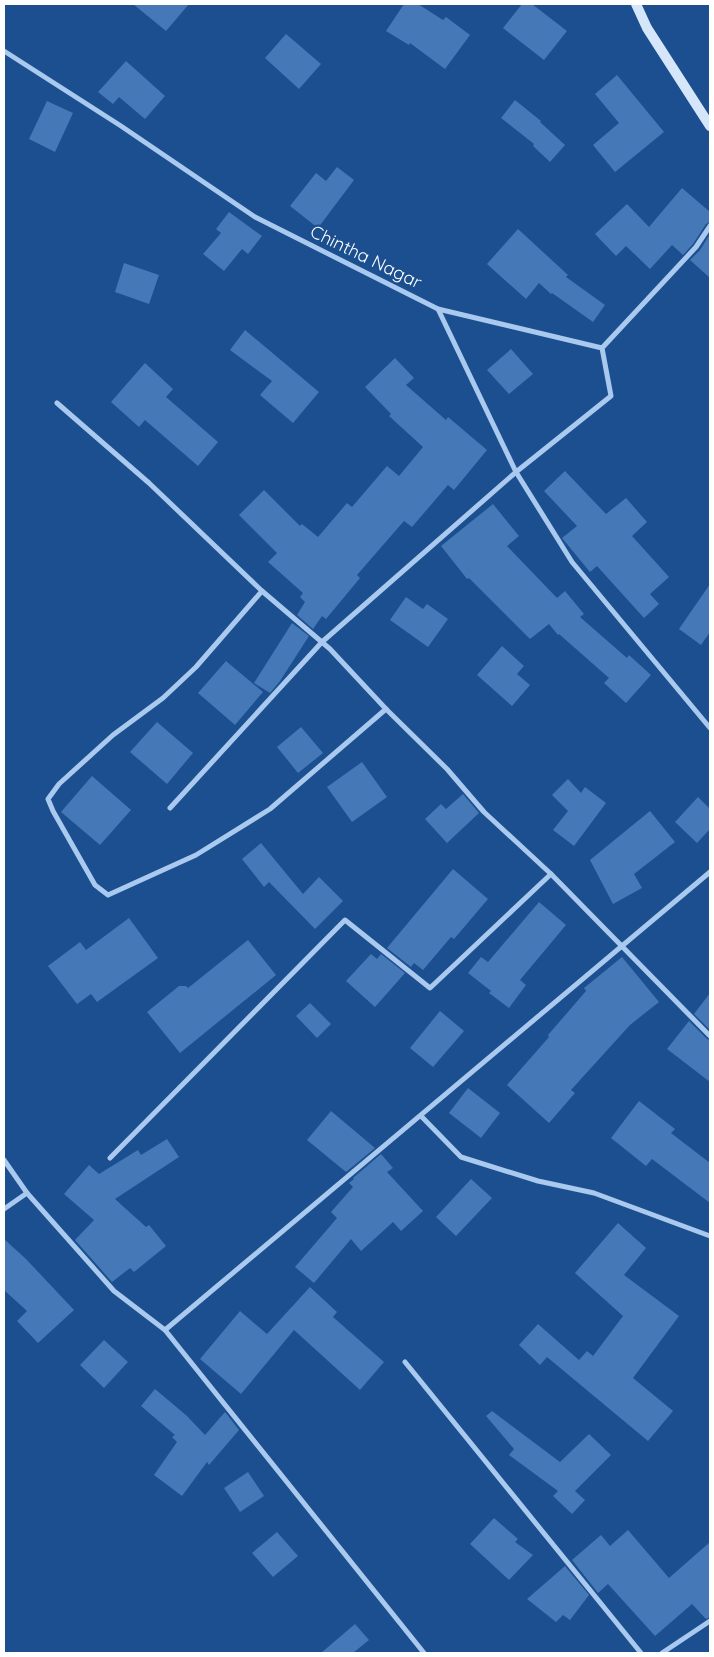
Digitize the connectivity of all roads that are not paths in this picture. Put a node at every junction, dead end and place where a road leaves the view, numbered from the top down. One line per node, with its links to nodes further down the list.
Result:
1 (636, 4): 3 (main road)
2 (4, 51): 5 (street, Chintha Nagar)
3 (710, 126)
4 (710, 226): 6 (street)
5 (438, 308): 6 (street, Chintha Nagar); 8 (street)
6 (602, 348): 8 (street)
7 (57, 403): 9 (street)
8 (516, 472): 10 (street); 12 (street)
9 (262, 591): 10 (street); 11 (street)
10 (322, 642): 11 (street); 13 (street)
11 (386, 709): 15 (street)
12 (710, 728)
13 (170, 808)
14 (710, 872): 16 (street)
15 (550, 874): 16 (street); 19 (street)
16 (623, 946): 17 (street); 18 (street)
17 (710, 1036)
18 (421, 1116): 23 (street); 24 (street)
19 (110, 1158)
20 (4, 1160): 21 (street)
21 (27, 1193): 22 (street); 24 (street)
22 (4, 1209)
23 (710, 1236)
24 (165, 1330): 27 (street)
25 (405, 1362): 28 (street)
26 (710, 1621): 29 (street)
27 (424, 1653)
28 (641, 1653)
29 (662, 1653)

